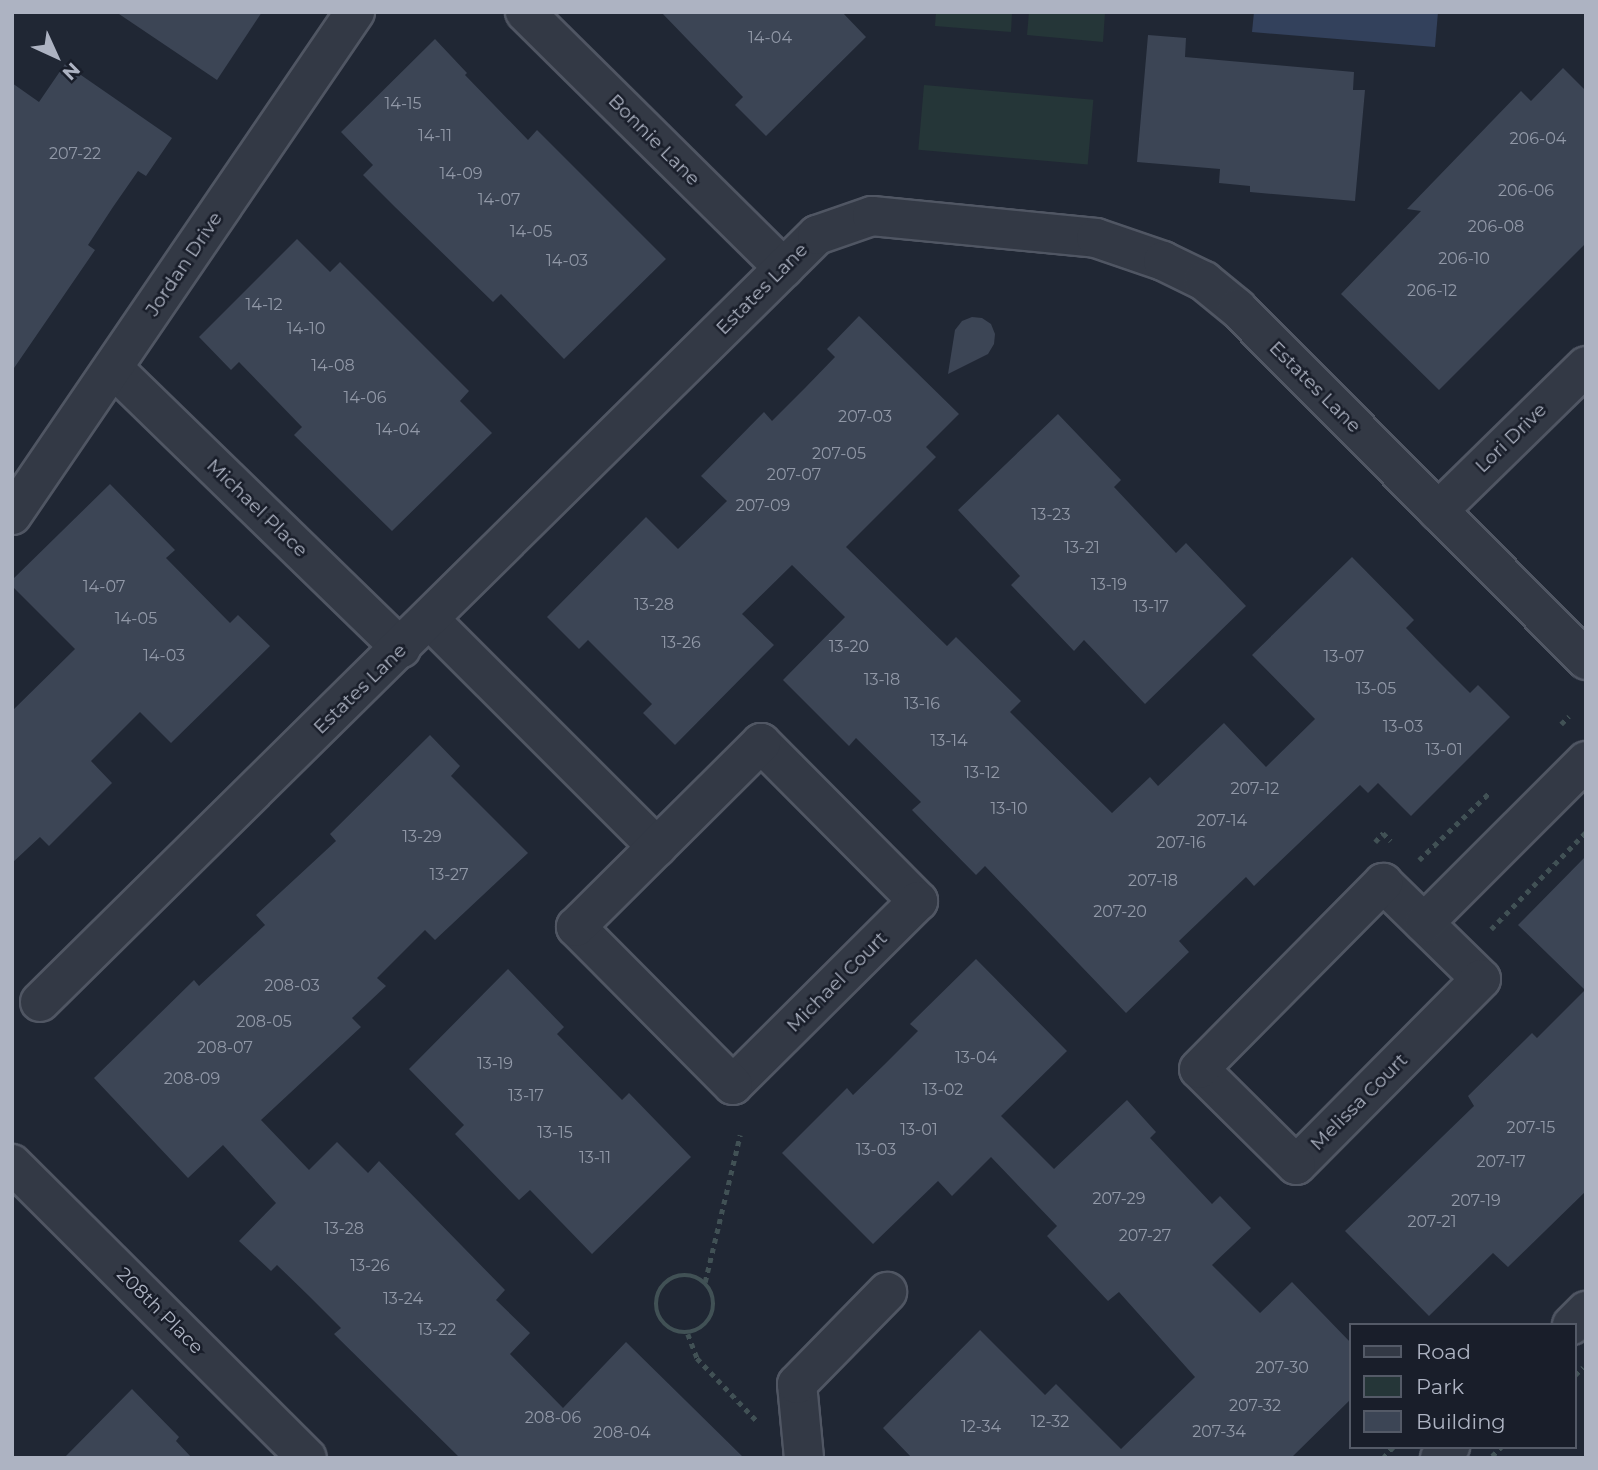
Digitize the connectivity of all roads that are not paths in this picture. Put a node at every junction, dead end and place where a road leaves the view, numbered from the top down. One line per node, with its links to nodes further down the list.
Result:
1 (355, 12): 5 (street, Jordan Drive)
2 (525, 12): 3 (street, Bonnie Lane)
3 (784, 268): 6 (street, Estates Lane); 8 (street, Estates Lane)
4 (1586, 366): 6 (street, Lori Drive)
5 (113, 368): 7 (street, Jordan Drive); 9 (street, Michael Place)
6 (1438, 511): 10 (street, Estates Lane)
7 (12, 515)
8 (430, 620): 9 (street, Estates Lane); 12 (street)
9 (401, 648): 14 (street, Estates Lane)
10 (1586, 660)
11 (1586, 761): 13 (street)
12 (657, 847): 12 (street, Michael Court)
13 (1424, 923): 13 (street, Melissa Court)
14 (40, 1002)
15 (12, 1164): 17 (street, 208th Place)
16 (887, 1292): 18 (street)
17 (307, 1458)
18 (804, 1458)

